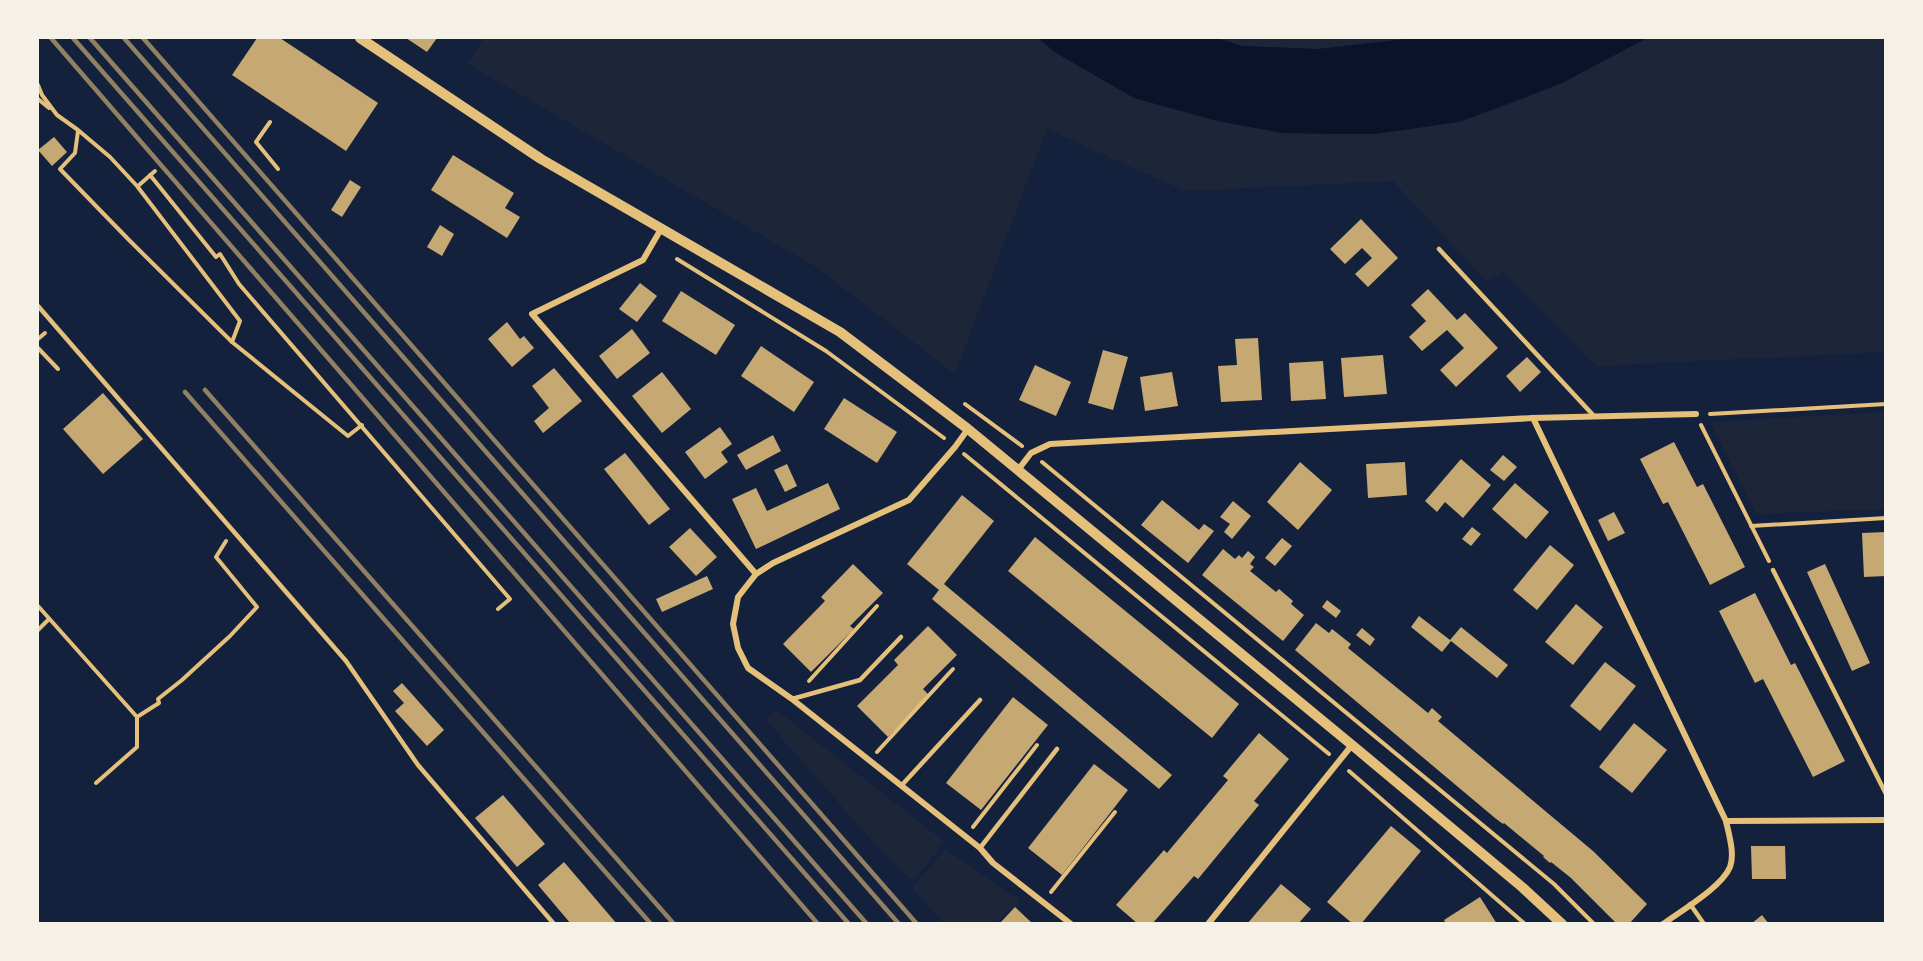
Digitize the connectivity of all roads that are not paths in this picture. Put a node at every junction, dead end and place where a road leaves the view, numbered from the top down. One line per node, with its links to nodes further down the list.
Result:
1 (360, 38): 2 (street)
2 (661, 229): 8 (street); 11 (street)
3 (1439, 249): 6 (lane)
4 (38, 306): 23 (lane)
5 (1696, 414): 6 (street)
6 (1594, 416): 7 (street)
7 (1533, 418): 9 (street); 20 (street)
8 (968, 429): 9 (street); 11 (street)
9 (1017, 471): 15 (street)
10 (1773, 570): 18 (lane)
11 (756, 574): 13 (street)
12 (901, 637): 13 (lane)
13 (792, 699): 17 (street)
14 (980, 700): 17 (lane)
15 (1352, 745): 25 (street); 26 (street)
16 (1058, 749): 21 (lane)
17 (901, 786): 21 (street)
18 (1886, 794)
19 (1886, 820): 20 (street)
20 (1726, 822): 22 (street)
21 (980, 848): 24 (street)
22 (1690, 904): 27 (street); 28 (lane)
23 (555, 924)
24 (1071, 924)
25 (1208, 924)
26 (1562, 924)
27 (1663, 924)
28 (1704, 924)

